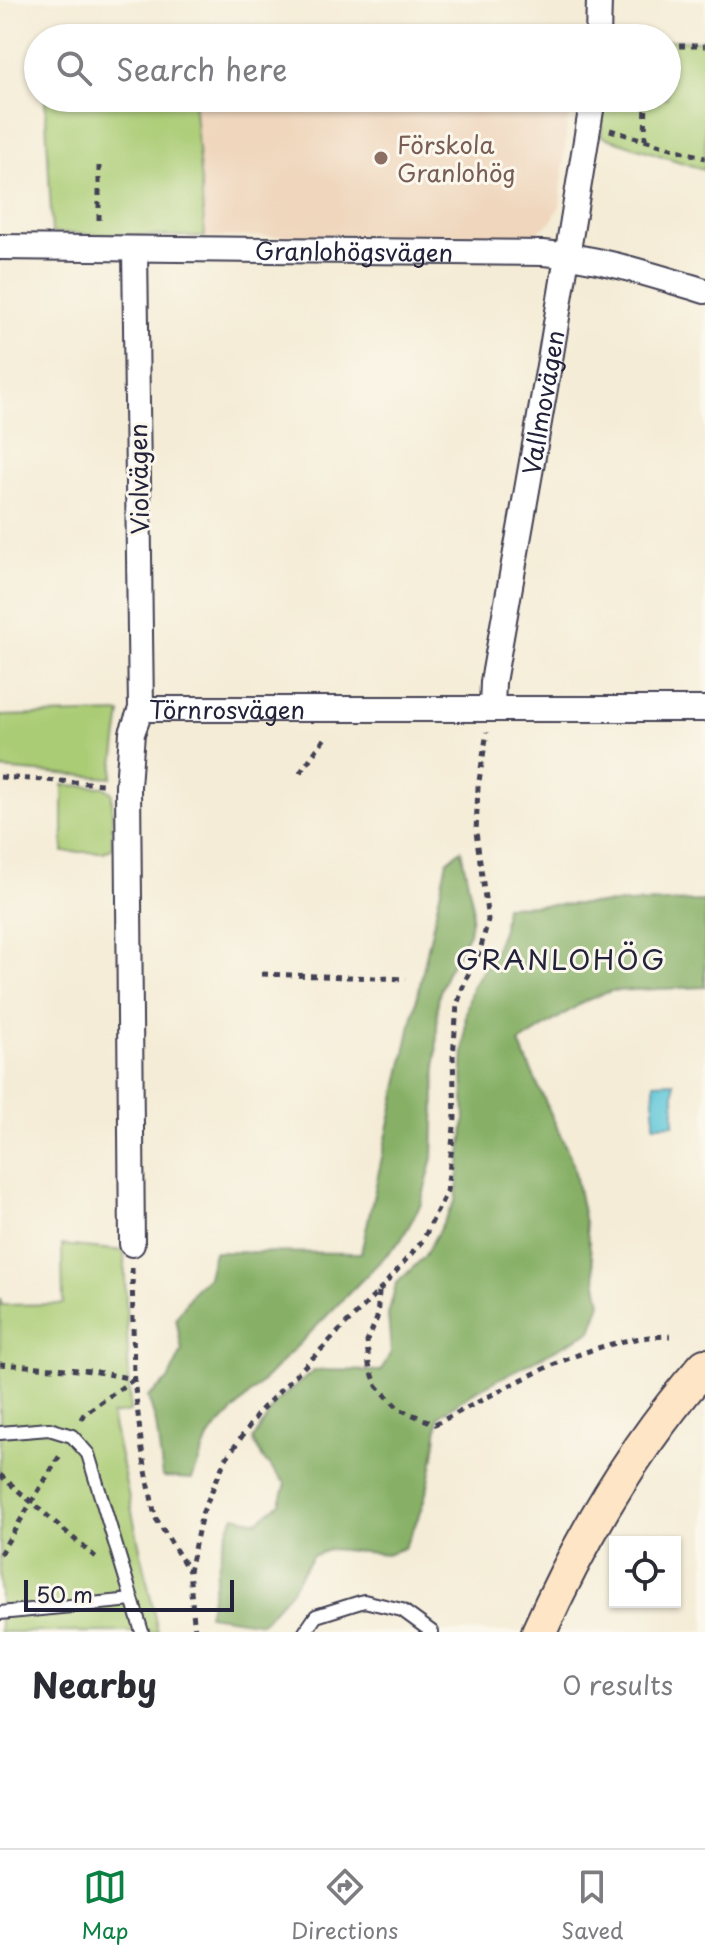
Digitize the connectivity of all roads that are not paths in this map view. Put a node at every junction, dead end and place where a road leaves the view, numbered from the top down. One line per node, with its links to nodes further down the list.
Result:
1 (599, 0): 2 (street)
2 (598, 24)
3 (591, 112): 6 (street, Vallmovägen)
4 (0, 247): 5 (street, Granlohögsvägen)
5 (135, 250): 6 (street, Granlohögsvägen); 9 (street, Violvägen)
6 (568, 255): 7 (street, Granlohögsvägen); 8 (street, Vallmovägen)
7 (705, 291)
8 (492, 708): 9 (street, Törnrosvägen); 10 (street, Törnrosvägen)
9 (141, 709): 11 (street, Törnrosvägen)
10 (705, 709)
11 (132, 1244)
12 (705, 1366): 19 (street)
13 (0, 1433): 14 (lane)
14 (132, 1600): 15 (lane); 16 (lane)
15 (0, 1613)
16 (142, 1632)
17 (305, 1632): 18 (lane)
18 (432, 1632)
19 (539, 1632)

